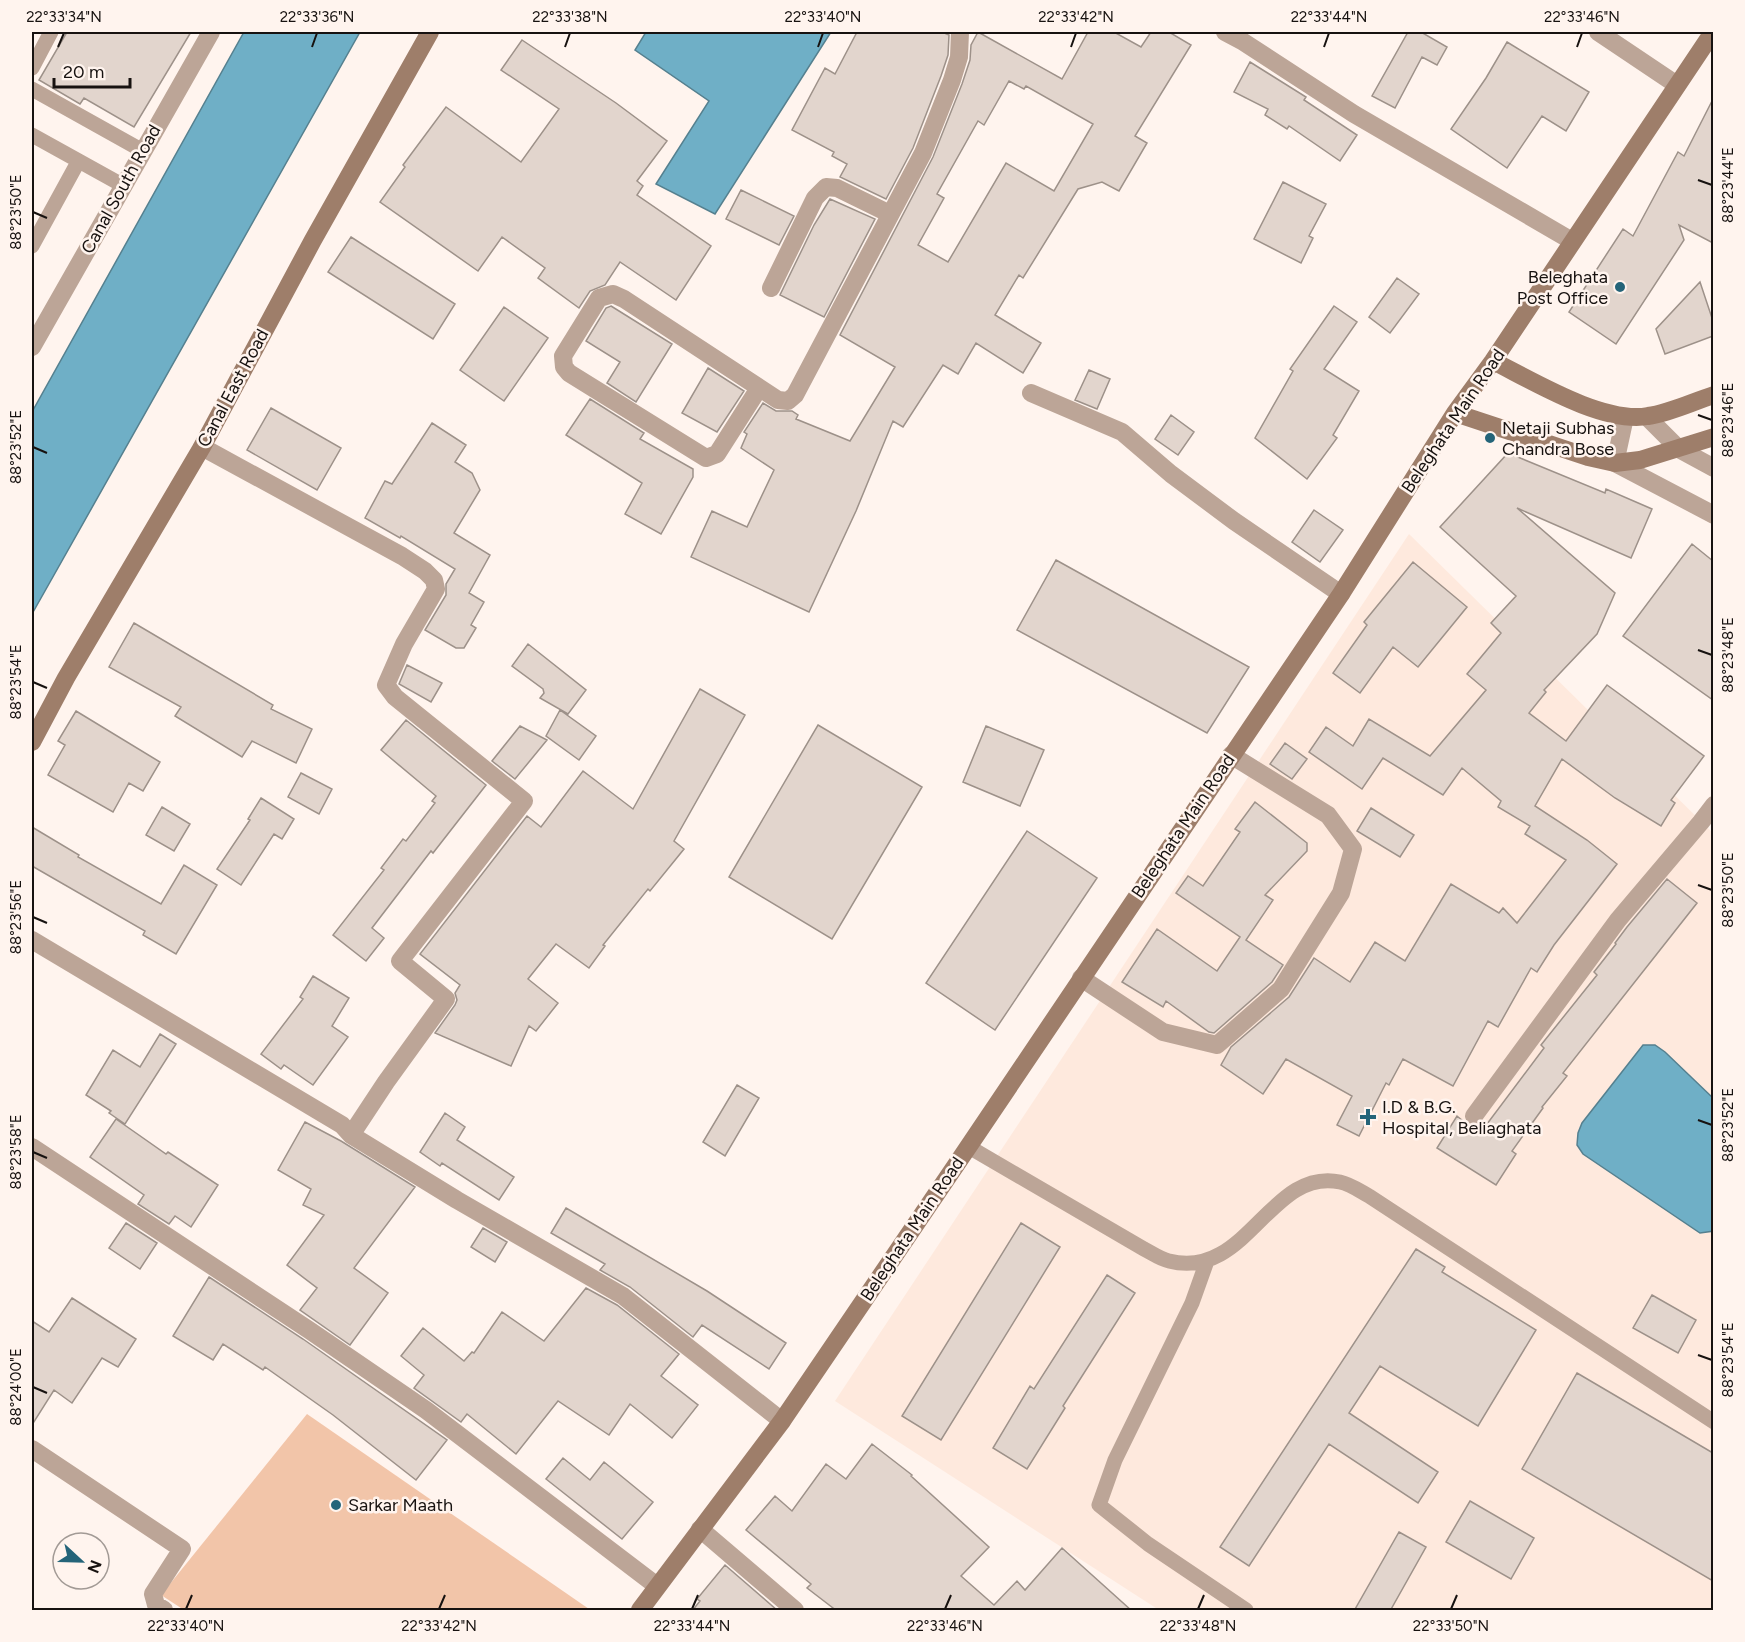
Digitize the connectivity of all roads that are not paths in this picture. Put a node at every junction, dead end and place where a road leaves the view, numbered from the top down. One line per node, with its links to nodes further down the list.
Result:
1 (51, 32): 8 (lane)
2 (211, 32): 13 (street, Canal South Road)
3 (430, 32): 29 (main road, Canal East Road)
4 (960, 32): 16 (street)
5 (1225, 32): 17 (street)
6 (1598, 32): 10 (street)
7 (1713, 32): 10 (main road, Beleghata Main Road)
8 (37, 45): 9 (lane)
9 (32, 68)
10 (1677, 85): 17 (main road, Beleghata Main Road)
11 (32, 88): 13 (lane)
12 (32, 135): 14 (lane)
13 (143, 151): 15 (street, Canal South Road)
14 (78, 162): 15 (lane); 18 (lane)
15 (124, 186): 20 (street, Canal South Road)
16 (890, 214): 19 (street); 22 (street)
17 (1572, 241): 21 (main road, Beleghata Main Road)
18 (32, 246)
19 (771, 288)
20 (32, 347)
21 (1493, 361): 25 (main road, Beleghata Main Road); 26 (main road)
22 (759, 388): 22 (street)
23 (1031, 393): 34 (street)
24 (1713, 395): 27 (main road)
25 (1455, 413): 31 (main road); 34 (main road, Beleghata Main Road)
26 (1625, 417): 27 (main road); 31 (street)
27 (1647, 417): 30 (street)
28 (1713, 437): 30 (main road)
29 (202, 447): 35 (main road, Canal East Road); 41 (street)
30 (1679, 449): 31 (main road); 32 (street)
31 (1615, 463): 33 (street)
32 (1713, 468)
33 (1713, 515)
34 (1341, 594): 36 (main road, Beleghata Main Road)
35 (32, 742)
36 (1231, 755): 39 (main road, Beleghata Main Road); 39 (street)
37 (1713, 805): 40 (street)
38 (32, 940): 41 (street)
39 (1081, 978): 43 (main road, Beleghata Main Road)
40 (1474, 1116)
41 (351, 1135): 45 (street)
42 (32, 1147): 49 (street)
43 (969, 1147): 44 (lane); 45 (main road, Beleghata Main Road)
44 (1207, 1262): 46 (lane); 53 (lane)
45 (782, 1421): 48 (main road, Beleghata Main Road)
46 (1713, 1422)
47 (32, 1449): 50 (street)
48 (700, 1529): 49 (main road, Beleghata Main Road); 52 (street)
49 (657, 1586): 51 (main road, Beleghata Main Road)
50 (164, 1611)
51 (640, 1611)
52 (795, 1611)
53 (1246, 1611)

